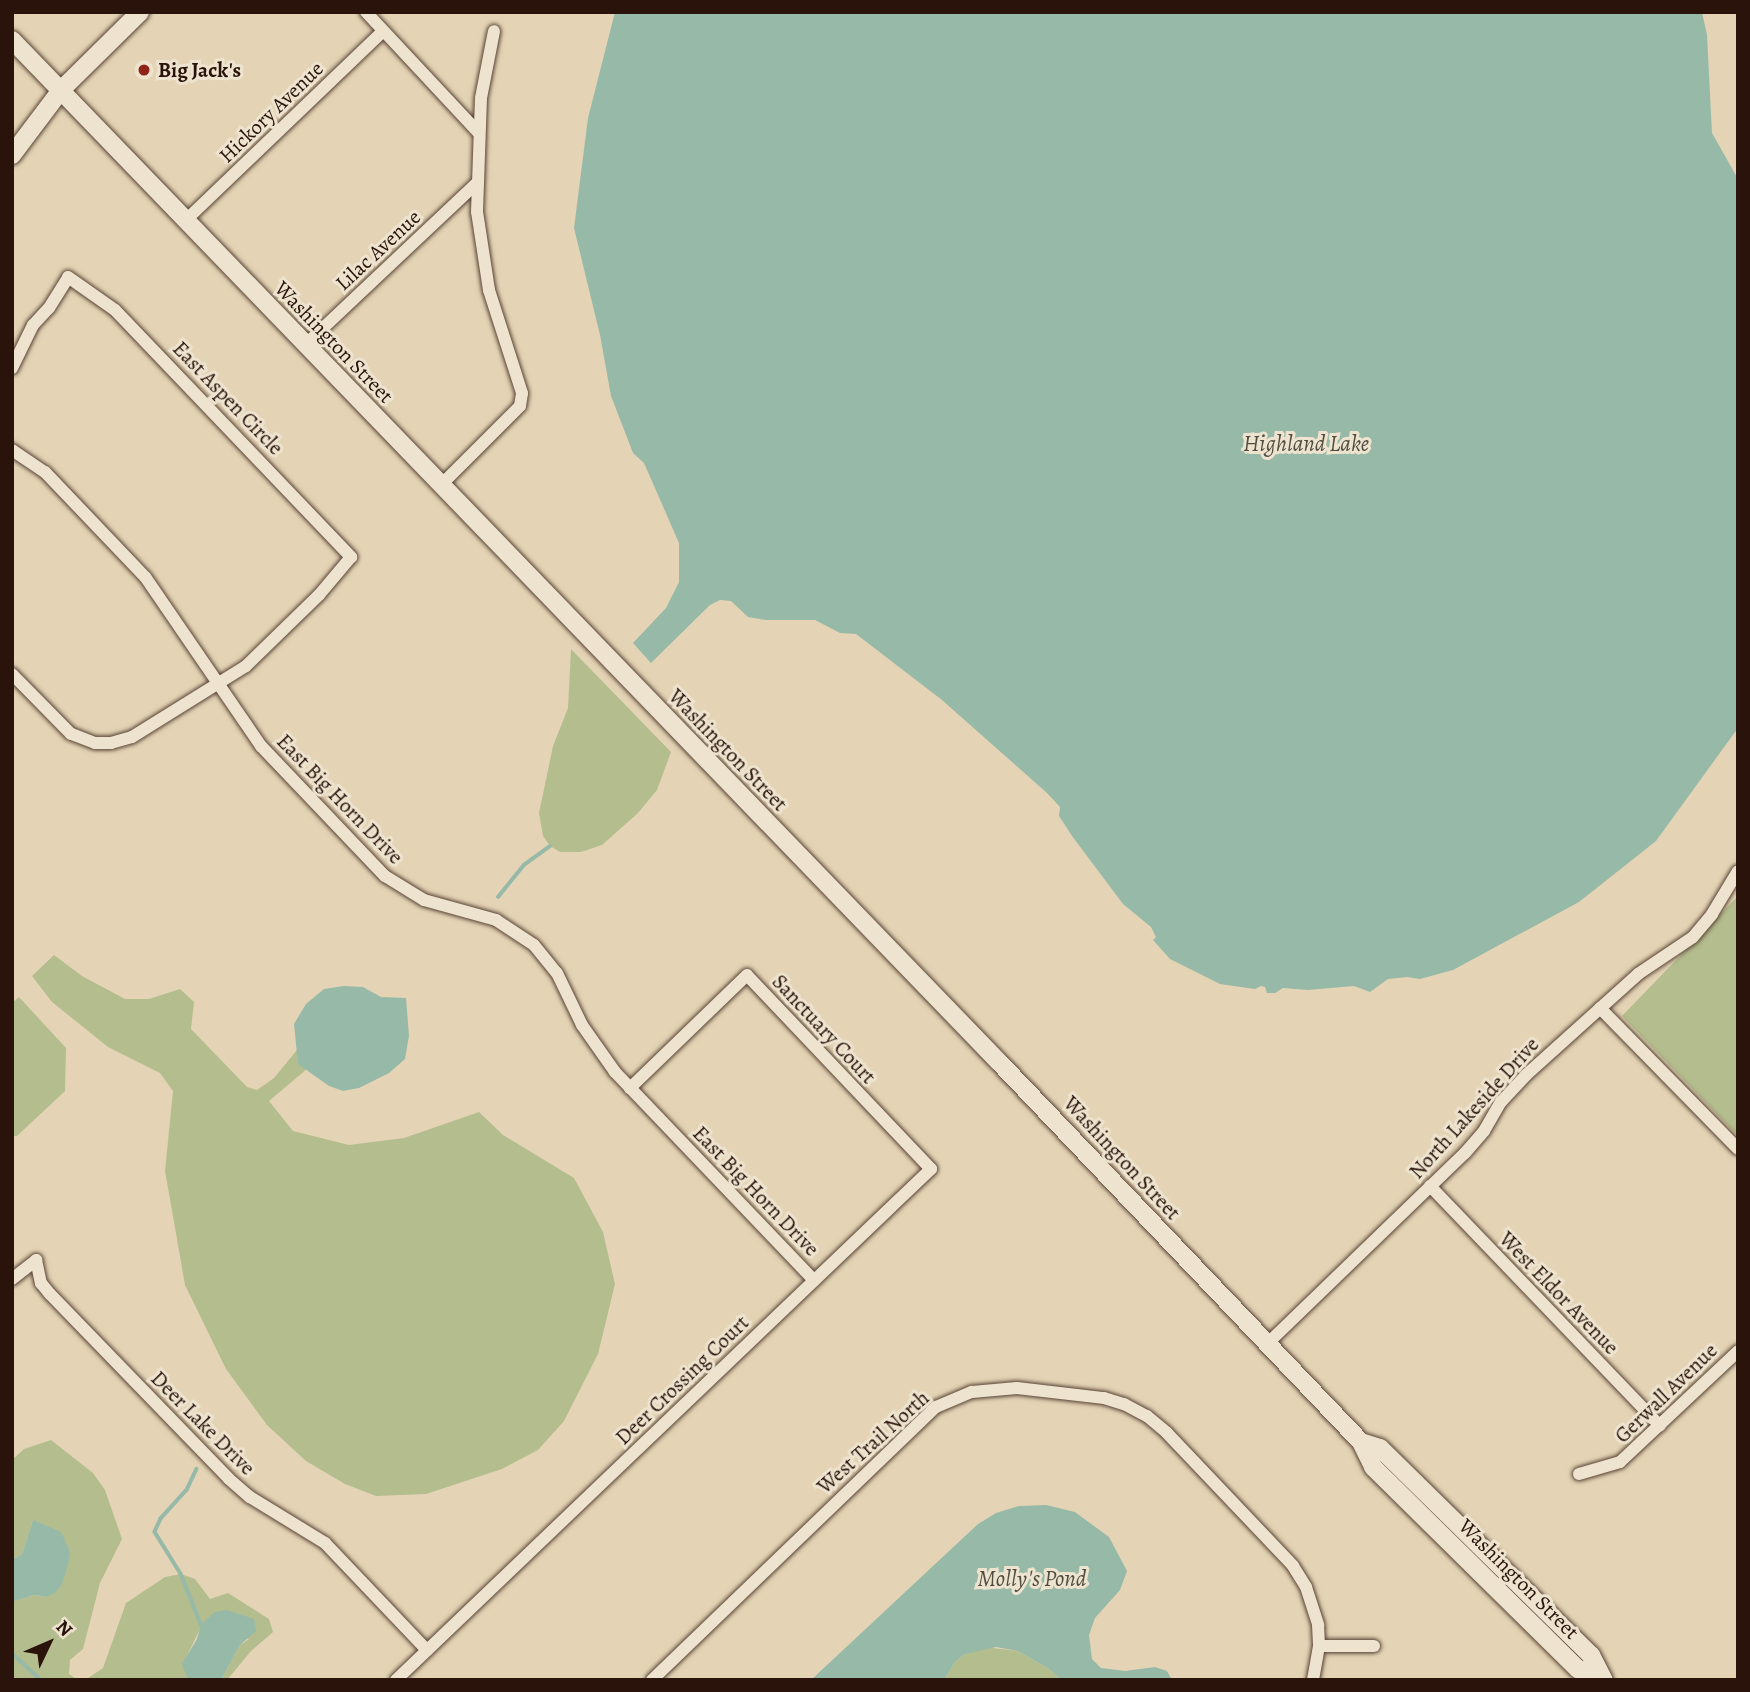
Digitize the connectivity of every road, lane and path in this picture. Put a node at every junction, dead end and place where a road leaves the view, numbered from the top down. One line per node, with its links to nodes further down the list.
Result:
1 (139, 12): 6 (main road)
2 (366, 12): 3 (street)
3 (383, 31): 7 (street); 10 (street, Hickory Avenue)
4 (494, 31): 7 (street)
5 (12, 40): 6 (main road, Washington Street)
6 (61, 90): 8 (main road); 10 (main road, Washington Street)
7 (479, 133): 9 (street)
8 (12, 155)
9 (477, 183): 11 (street, Lilac Avenue); 14 (street)
10 (186, 220): 11 (main road, Washington Street)
11 (305, 345): 14 (main road, Washington Street)
12 (12, 368): 16 (street, East Aspen Circle)
13 (12, 450): 16 (street, East Big Horn Drive)
14 (442, 484): 25 (main road, Washington Street)
15 (12, 674): 16 (street)
16 (217, 684): 19 (street, East Big Horn Drive)
17 (1738, 871): 18 (street, North Lakeside Drive)
18 (1600, 1008): 21 (street); 22 (street, North Lakeside Drive)
19 (630, 1088): 20 (street, Sanctuary Court); 24 (street, East Big Horn Drive)
20 (870, 1105): 24 (street, Deer Crossing Court)
21 (1738, 1150)
22 (1430, 1186): 25 (street, North Lakeside Drive); 27 (street, West Eldor Avenue)
23 (12, 1279): 31 (street, Deer Lake Drive)
24 (814, 1280): 31 (street, Deer Crossing Court)
25 (1267, 1344): 32 (main road, Washington Street)
26 (1738, 1351): 27 (street, Gerwall Avenue)
27 (1660, 1426): 28 (street, Gerwall Avenue)
28 (1579, 1474)
29 (1319, 1646): 30 (street); 34 (street, West Trail North); 35 (street, West Trail North)
30 (1374, 1646)
31 (427, 1650): 33 (street, Deer Crossing Court)
32 (1596, 1678)
33 (396, 1680)
34 (652, 1680)
35 (1313, 1680)

